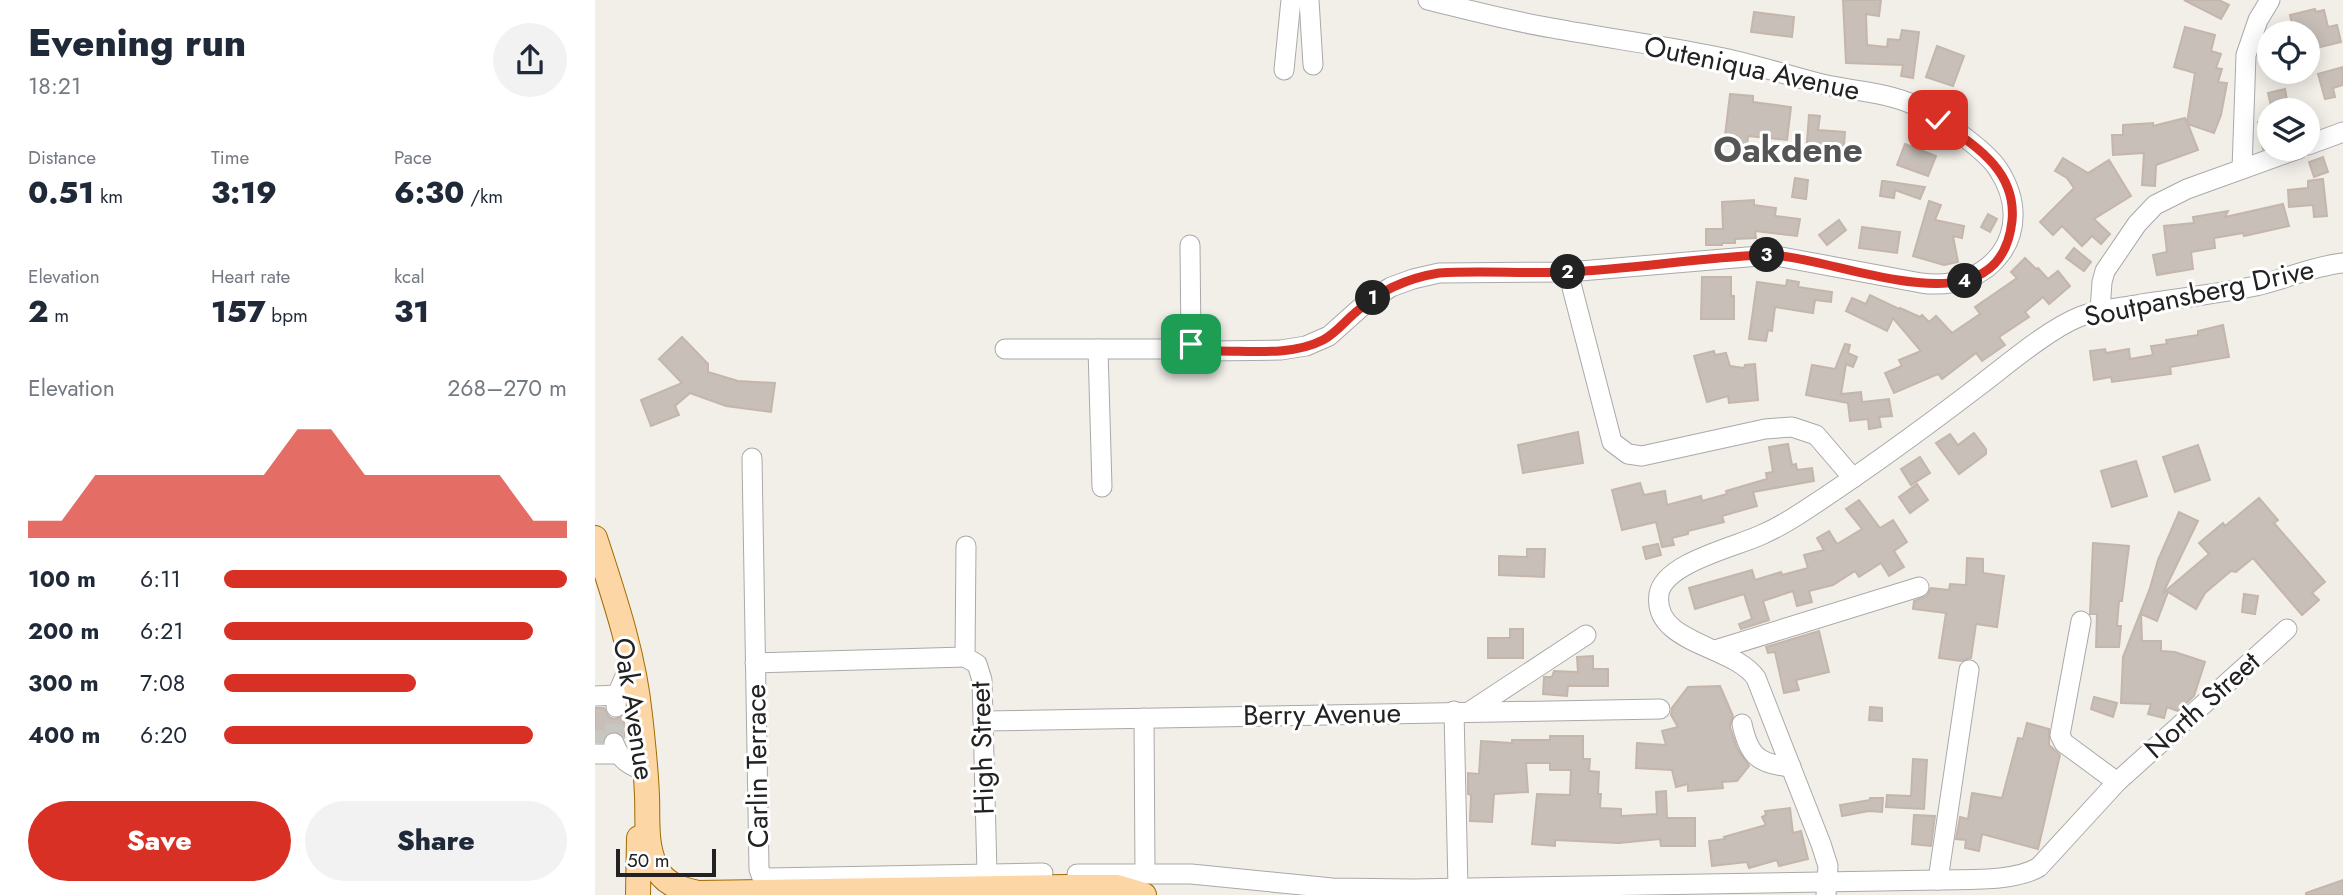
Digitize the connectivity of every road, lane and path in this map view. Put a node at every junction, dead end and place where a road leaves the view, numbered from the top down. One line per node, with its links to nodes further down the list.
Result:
1 (1291, 0): 7 (street)
2 (1309, 0): 6 (street)
3 (1428, 0): 5 (street, Outeniqua Avenue)
4 (2270, 0): 11 (street)
5 (1481, 7): 14 (street, Outeniqua Avenue)
6 (1313, 65)
7 (1284, 70)
8 (2343, 132): 9 (street)
9 (2320, 141)
10 (2264, 161): 11 (street)
11 (2242, 169): 15 (street)
12 (1191, 245): 16 (street)
13 (2343, 263): 15 (street, Soutpansberg Drive)
14 (1568, 272): 16 (street); 20 (street)
15 (2099, 311): 20 (street, Soutpansberg Drive)
16 (1191, 344): 18 (street)
17 (1005, 349): 18 (street)
18 (1098, 349): 21 (street)
19 (752, 458): 31 (street, Carlin Terrace)
20 (1853, 478): 28 (street, Soutpansberg Drive)
21 (1102, 487)
22 (595, 538): 30 (main road, Oak Avenue)
23 (965, 546): 29 (street, High Street)
24 (1919, 587): 28 (street)
25 (2081, 621): 43 (street)
26 (2287, 629): 43 (street, North Street)
27 (1586, 635): 35 (street)
28 (1715, 650): 41 (street)
29 (965, 657): 31 (street); 37 (street, High Street)
30 (631, 662): 33 (street); 42 (main road, Oak Avenue)
31 (755, 663): 45 (street, Carlin Terrace)
32 (1969, 670): 48 (street)
33 (595, 696)
34 (1660, 709): 35 (street, Berry Avenue)
35 (1463, 711): 36 (street, Berry Avenue); 50 (street)
36 (1144, 718): 37 (street, Berry Avenue); 49 (street)
37 (983, 721): 45 (street, High Street)
38 (1742, 724): 41 (street)
39 (606, 746): 40 (street); 42 (street)
40 (595, 754)
41 (1791, 767): 52 (street)
42 (646, 771): 44 (main road, Oak Avenue)
43 (2117, 782): 51 (street, North Street)
44 (647, 800): 49 (main road); 57 (main road)
45 (987, 873): 46 (street, Carlin Terrace)
46 (1043, 873)
47 (1077, 874): 49 (street)
48 (1938, 880): 51 (street, North Street); 53 (street, North Street)
49 (1144, 884): 55 (street, North Street)
50 (1458, 887): 54 (street, North Street); 56 (street, North Street)
51 (1984, 887)
52 (1827, 888): 53 (street, North Street); 54 (street, North Street)
53 (1904, 888)
54 (1497, 890)
55 (1331, 891): 56 (street, North Street)
56 (1413, 892)
57 (638, 895)

